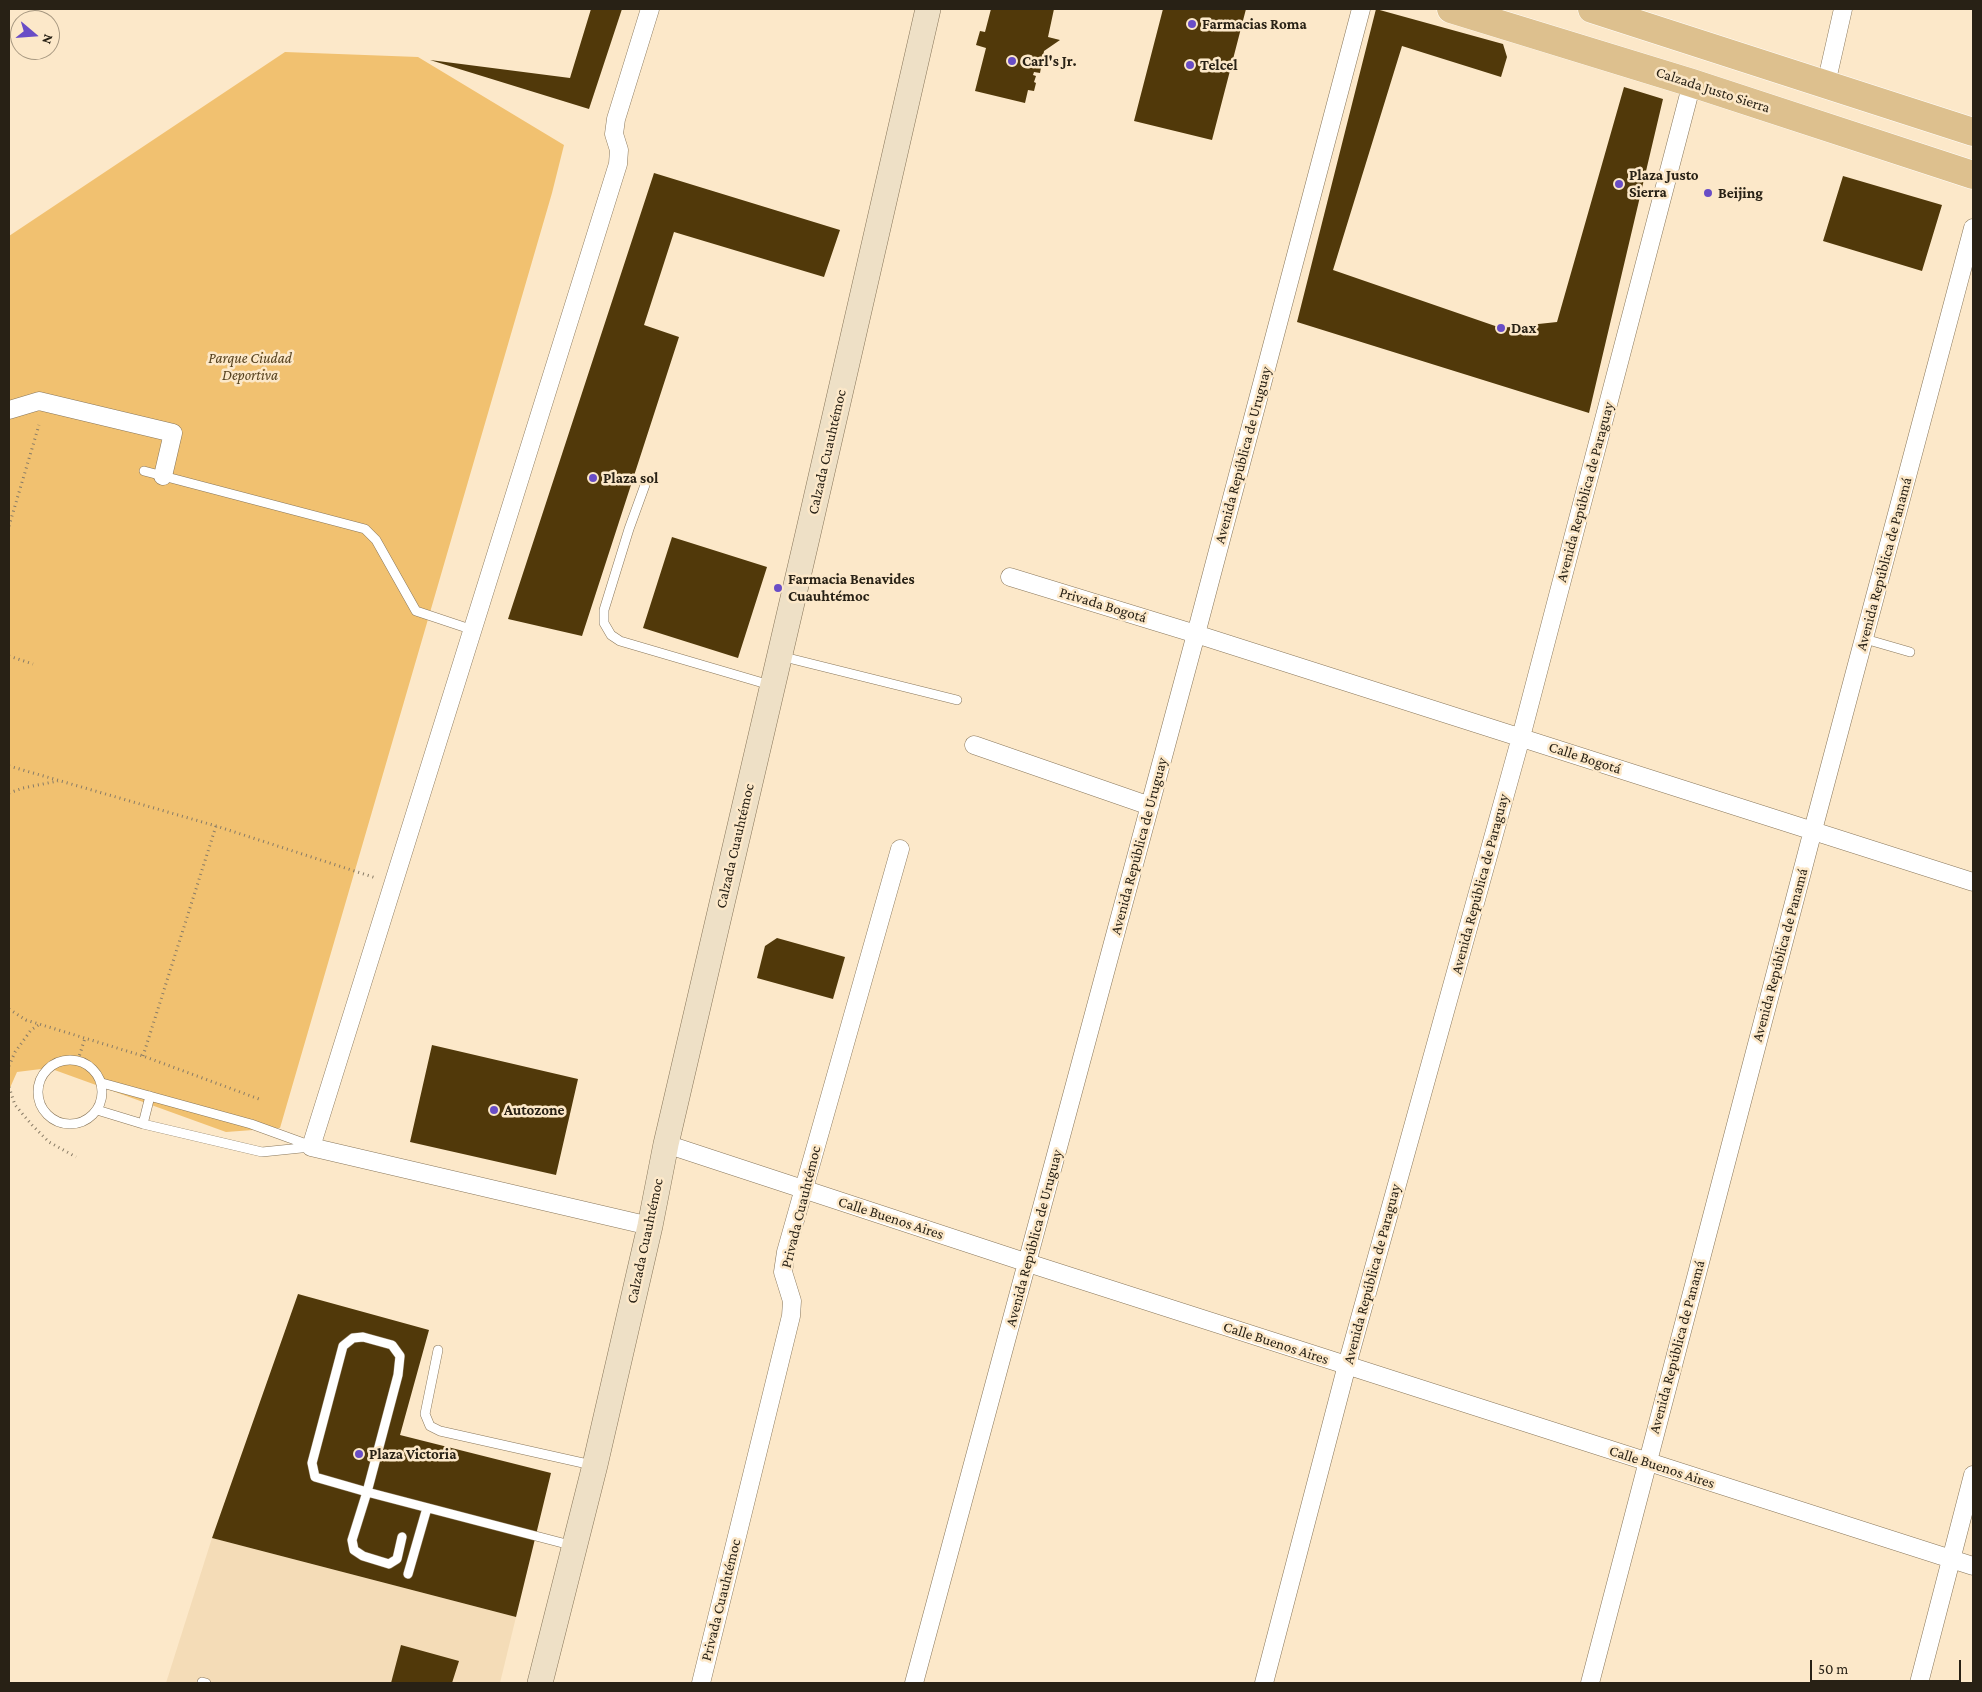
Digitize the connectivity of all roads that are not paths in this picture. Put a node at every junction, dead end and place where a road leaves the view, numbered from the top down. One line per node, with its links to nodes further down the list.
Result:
1 (650, 9): 17 (street)
2 (928, 9): 21 (main road, Calzada Cuauhtémoc)
3 (1361, 9): 18 (street, Avenida República de Uruguay)
4 (1451, 9): 7 (main road, Calzada Justo Sierra)
5 (1843, 9): 8 (street)
6 (1602, 10): 8 (main road)
7 (1692, 83): 10 (main road, Calzada Justo Sierra); 24 (street, Avenida República de Paraguay)
8 (1826, 84): 9 (main road)
9 (1973, 132)
10 (1973, 175)
11 (1973, 228): 19 (street, Avenida República de Panamá)
12 (9, 410): 14 (street)
13 (144, 472): 14 (lane)
14 (163, 476): 17 (lane)
15 (645, 485): 22 (lane)
16 (1010, 577): 18 (street, Privada Bogotá)
17 (473, 630): 35 (street)
18 (1196, 634): 24 (street, Calle Bogotá); 26 (street, Avenida República de Uruguay)
19 (1865, 639): 20 (lane); 27 (street, Avenida República de Panamá)
20 (1910, 652)
21 (780, 656): 22 (main road, Calzada Cuauhtémoc); 23 (lane)
22 (773, 686): 34 (main road, Calzada Cuauhtémoc)
23 (957, 700)
24 (1521, 737): 27 (street, Calle Bogotá); 40 (street, Avenida República de Paraguay)
25 (974, 745): 26 (street)
26 (1150, 806): 38 (street, Avenida República de Uruguay)
27 (1813, 830): 29 (street, Calle Bogotá); 41 (street, Avenida República de Panamá)
28 (900, 849): 36 (street, Privada Cuauhtémoc)
29 (1973, 882)
30 (102, 1083): 31 (lane); 32 (lane); 32 (lane)
31 (150, 1096): 33 (lane); 35 (lane)
32 (97, 1110): 33 (lane)
33 (143, 1124): 35 (lane)
34 (666, 1144): 36 (street, Calle Buenos Aires); 37 (main road, Calzada Cuauhtémoc)
35 (311, 1146): 37 (street)
36 (804, 1190): 38 (street, Calle Buenos Aires); 52 (street, Privada Cuauhtémoc)
37 (650, 1226): 42 (main road, Calzada Cuauhtémoc)
38 (1028, 1263): 40 (street, Calle Buenos Aires); 53 (street, Avenida República de Uruguay)
39 (438, 1350): 42 (lane)
40 (1347, 1366): 41 (street, Calle Buenos Aires); 54 (street, Avenida República de Paraguay)
41 (1647, 1462): 48 (street, Calle Buenos Aires); 55 (street, Avenida República de Panamá)
42 (595, 1465): 47 (main road, Calzada Cuauhtémoc)
43 (1973, 1475): 48 (street)
44 (367, 1492): 44 (lane); 45 (lane); 46 (lane)
45 (427, 1508): 47 (lane); 50 (lane)
46 (402, 1537)
47 (575, 1546): 51 (main road, Calzada Cuauhtémoc)
48 (1952, 1559): 49 (street, Calle Buenos Aires); 56 (street)
49 (1973, 1566)
50 (408, 1574)
51 (540, 1683)
52 (701, 1683)
53 (914, 1683)
54 (1264, 1683)
55 (1590, 1683)
56 (1919, 1683)

